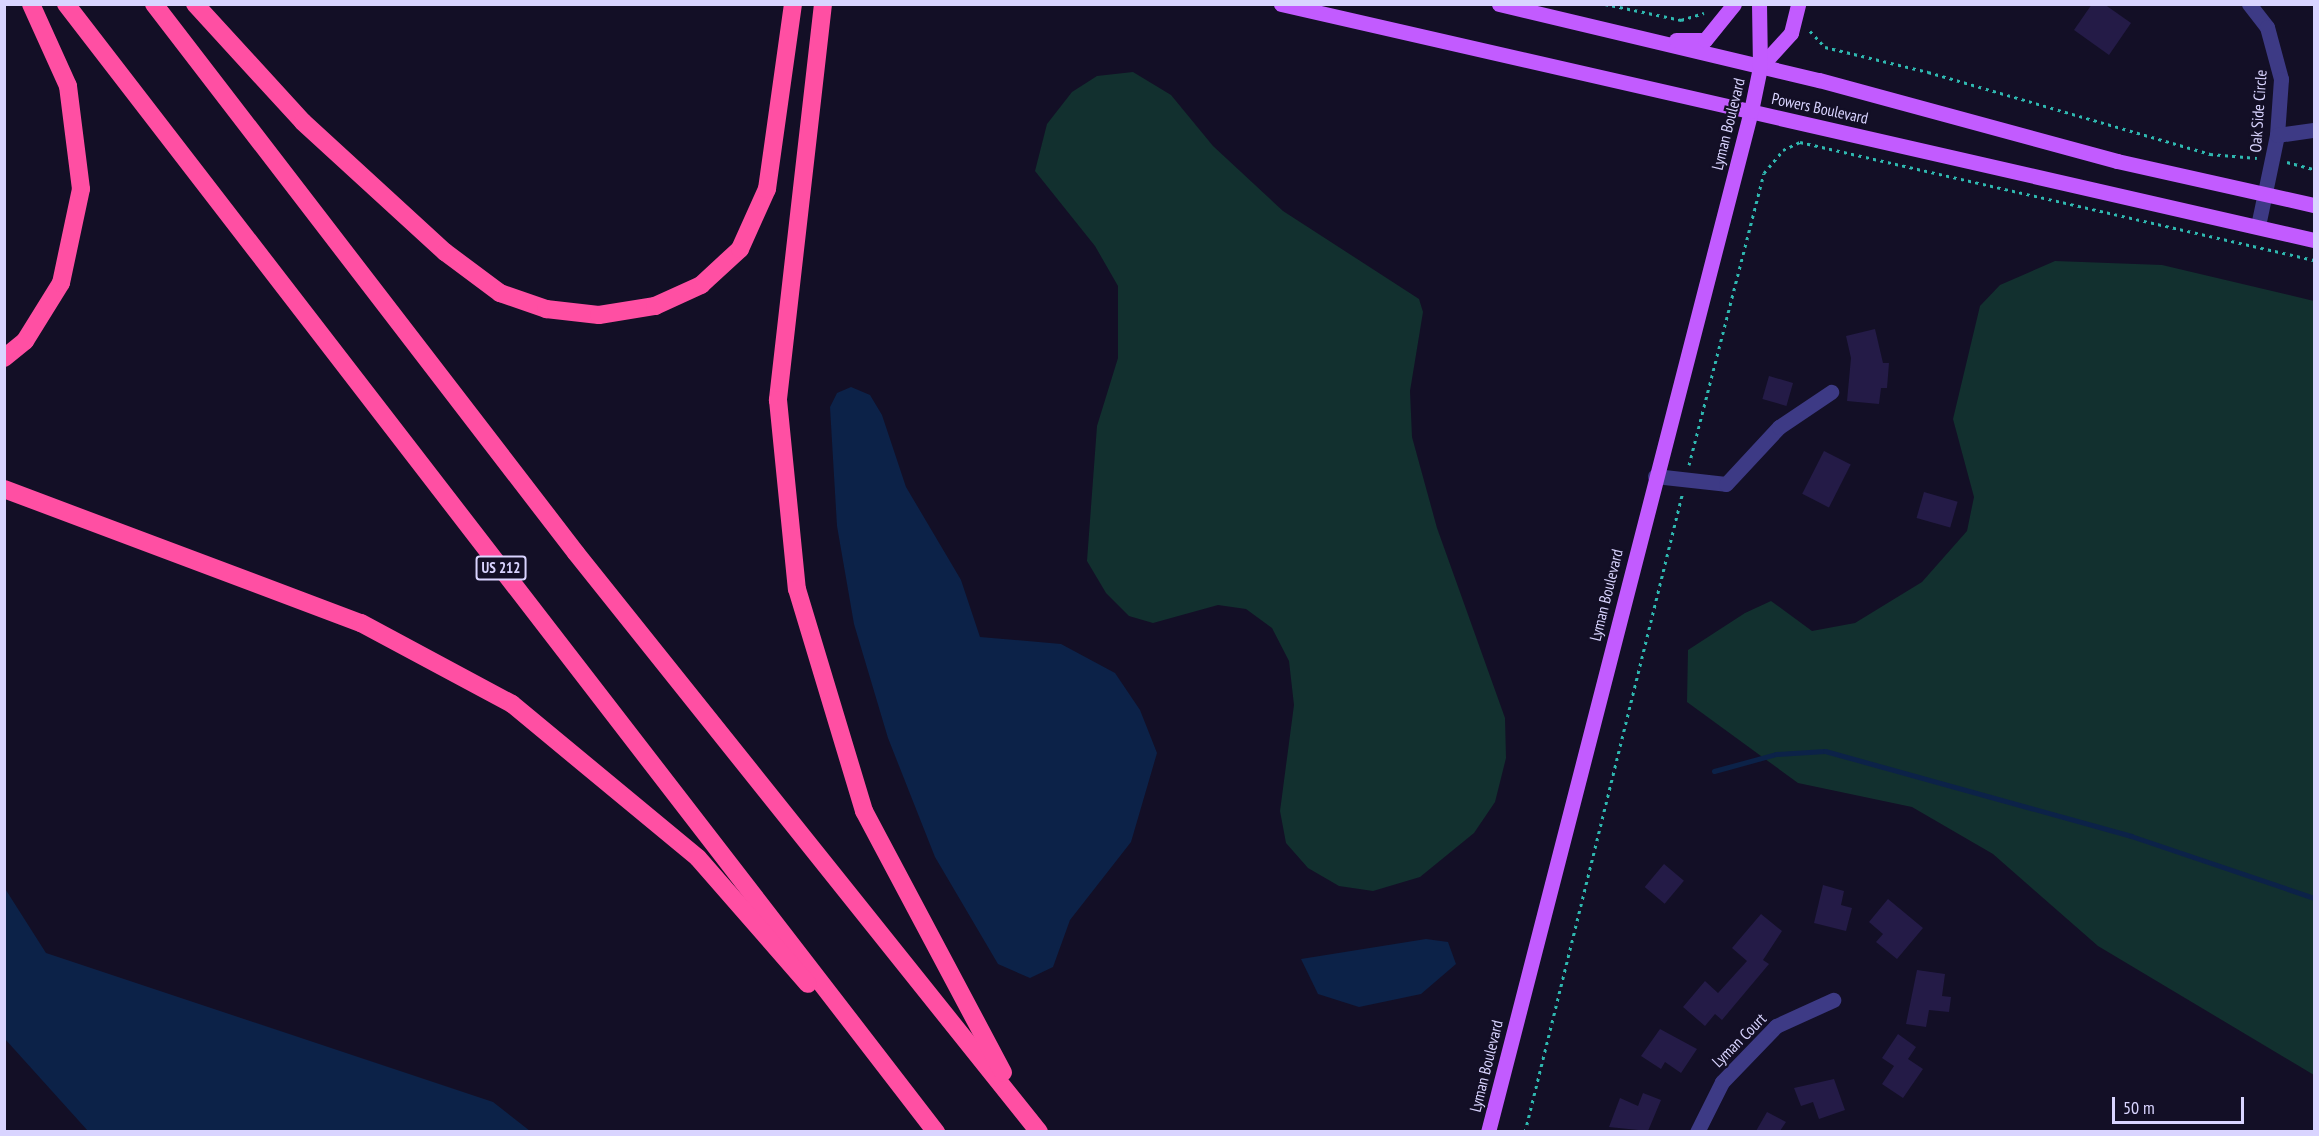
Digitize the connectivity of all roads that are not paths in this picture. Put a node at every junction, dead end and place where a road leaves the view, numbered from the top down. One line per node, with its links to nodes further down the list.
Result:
1 (31, 4): 22 (highway)
2 (66, 4): 28 (highway, US 212)
3 (154, 4): 27 (highway)
4 (195, 4): 5 (highway)
5 (793, 4)
6 (823, 4): 27 (highway)
7 (1281, 4): 15 (main road, Powers Boulevard)
8 (1499, 4): 13 (main road, Powers Boulevard)
9 (1734, 4): 13 (main road)
10 (1759, 4): 14 (main road, Lyman Boulevard)
11 (1798, 4): 14 (main road, Lyman Boulevard)
12 (2249, 4): 17 (street, Oak Side Circle)
13 (1638, 37): 14 (main road, Powers Boulevard)
14 (1760, 67): 15 (main road, Lyman Boulevard); 18 (main road, Powers Boulevard)
15 (1751, 111): 20 (main road, Powers Boulevard); 24 (main road, Lyman Boulevard)
16 (2314, 130): 17 (street)
17 (2277, 135): 18 (street, Oak Side Circle)
18 (2266, 195): 19 (main road, Powers Boulevard); 20 (street, Oak Side Circle)
19 (2314, 205)
20 (2258, 226): 21 (main road, Powers Boulevard)
21 (2314, 240)
22 (4, 358)
23 (1831, 392): 24 (street)
24 (1655, 476): 30 (main road, Lyman Boulevard)
25 (4, 489): 28 (highway)
26 (1833, 1000): 31 (street, Lyman Court)
27 (1024, 1110): 29 (highway)
28 (934, 1131)
29 (1039, 1131)
30 (1488, 1131)
31 (1697, 1131)

